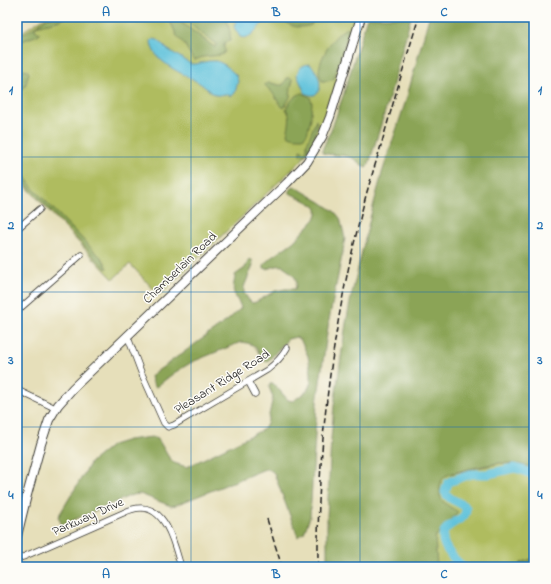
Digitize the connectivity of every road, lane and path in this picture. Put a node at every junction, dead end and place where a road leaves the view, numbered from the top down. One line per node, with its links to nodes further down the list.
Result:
1 (361, 17): 6 (street, Chamberlain Road)
2 (40, 209): 3 (street)
3 (17, 228)
4 (81, 255): 5 (street)
5 (17, 311)
6 (127, 335): 8 (street, Pleasant Ridge Road); 11 (street, Chamberlain Road)
7 (287, 348): 8 (street, Pleasant Ridge Road)
8 (248, 381): 10 (street)
9 (17, 390): 11 (street)
10 (255, 394)
11 (55, 408): 12 (street, Chamberlain Road)
12 (17, 536)
13 (17, 559): 14 (street, Parkway Drive)
14 (181, 567)

